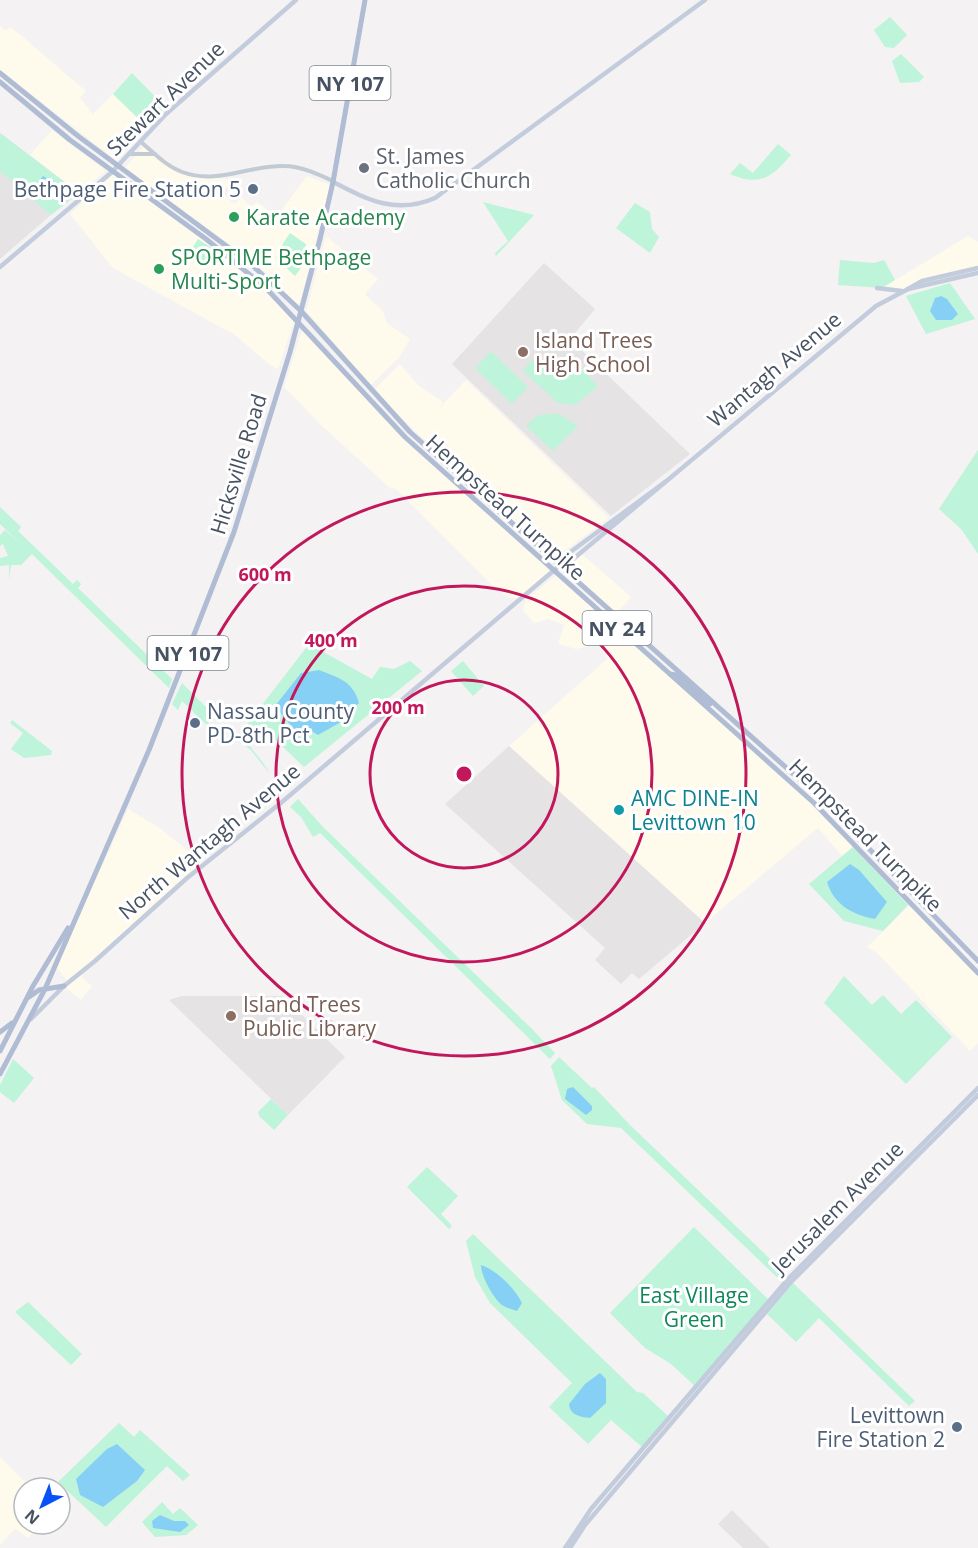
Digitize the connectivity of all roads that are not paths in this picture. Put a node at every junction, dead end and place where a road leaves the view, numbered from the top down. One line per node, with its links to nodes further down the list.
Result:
1 (296, 0): 6 (main road, Stewart Avenue)
2 (365, 0): 11 (main road, Hicksville Road / NY 107)
3 (705, 0): 11 (main road)
4 (0, 73): 9 (main road, Hempstead Turnpike / NY 24)
5 (0, 82): 10 (main road, Hempstead Turnpike / NY 24)
6 (141, 142): 7 (main road, Stewart Avenue); 8 (street)
7 (129, 154): 8 (street); 9 (main road, Stewart Avenue)
8 (155, 154): 11 (street)
9 (118, 166): 10 (main road, Stewart Avenue); 17 (main road, Hempstead Turnpike / NY 24)
10 (112, 172): 12 (main road, Stewart Avenue); 20 (main road, Hempstead Turnpike / NY 24)
11 (333, 182): 18 (main road, Hicksville Road / NY 107)
12 (0, 267)
13 (978, 268): 16 (main road, Wantagh Avenue)
14 (978, 273): 16 (main road, Wantagh Avenue)
15 (877, 288): 16 (main road)
16 (905, 290): 23 (main road, Wantagh Avenue)
17 (283, 293): 18 (main road); 19 (main road, Hempstead Turnpike / NY 24)
18 (305, 294): 19 (main road, Hicksville Road / NY 107)
19 (300, 311): 20 (main road, Hicksville Road / NY 107); 23 (main road, Hempstead Turnpike / NY 24)
20 (298, 320): 21 (main road, Hempstead Turnpike / NY 24); 22 (main road, Hicksville Road / NY 107)
21 (311, 335): 22 (main road); 24 (main road, Hempstead Turnpike / NY 24)
22 (293, 340): 28 (main road, Hicksville Road / NY 107)
23 (559, 566): 24 (main road, Wantagh Avenue); 25 (main road, Hempstead Turnpike / NY 24)
24 (553, 571): 26 (main road, Hempstead Turnpike / NY 24); 32 (main road, North Wantagh Avenue)
25 (674, 668): 26 (main road); 27 (main road, Hempstead Turnpike / NY 24)
26 (669, 674): 27 (main road); 30 (main road, Hempstead Turnpike / NY 24)
27 (720, 708): 29 (main road, Hempstead Turnpike / NY 24)
28 (75, 916): 31 (main road, Hicksville Road / NY 107); 34 (main road, Hicksville Road / NY 107)
29 (978, 961)
30 (978, 973)
31 (51, 975): 32 (main road); 33 (main road, Hicksville Road / NY 107)
32 (60, 986): 33 (main road); 36 (main road, North Wantagh Avenue)
33 (45, 989): 34 (main road); 36 (main road, Hicksville Road / NY 107)
34 (25, 1001): 35 (main road, Hicksville Road)
35 (20, 1012): 37 (main road); 38 (main road, Hicksville Road)
36 (27, 1023): 39 (main road, Hicksville Road / NY 107)
37 (0, 1032)
38 (0, 1051): 39 (main road)
39 (10, 1056): 40 (main road, Hicksville Road / NY 107)
40 (0, 1074)
41 (978, 1088): 43 (main road, Jerusalem Avenue)
42 (978, 1095): 44 (main road, Jerusalem Avenue)
43 (565, 1548)
44 (570, 1548)

